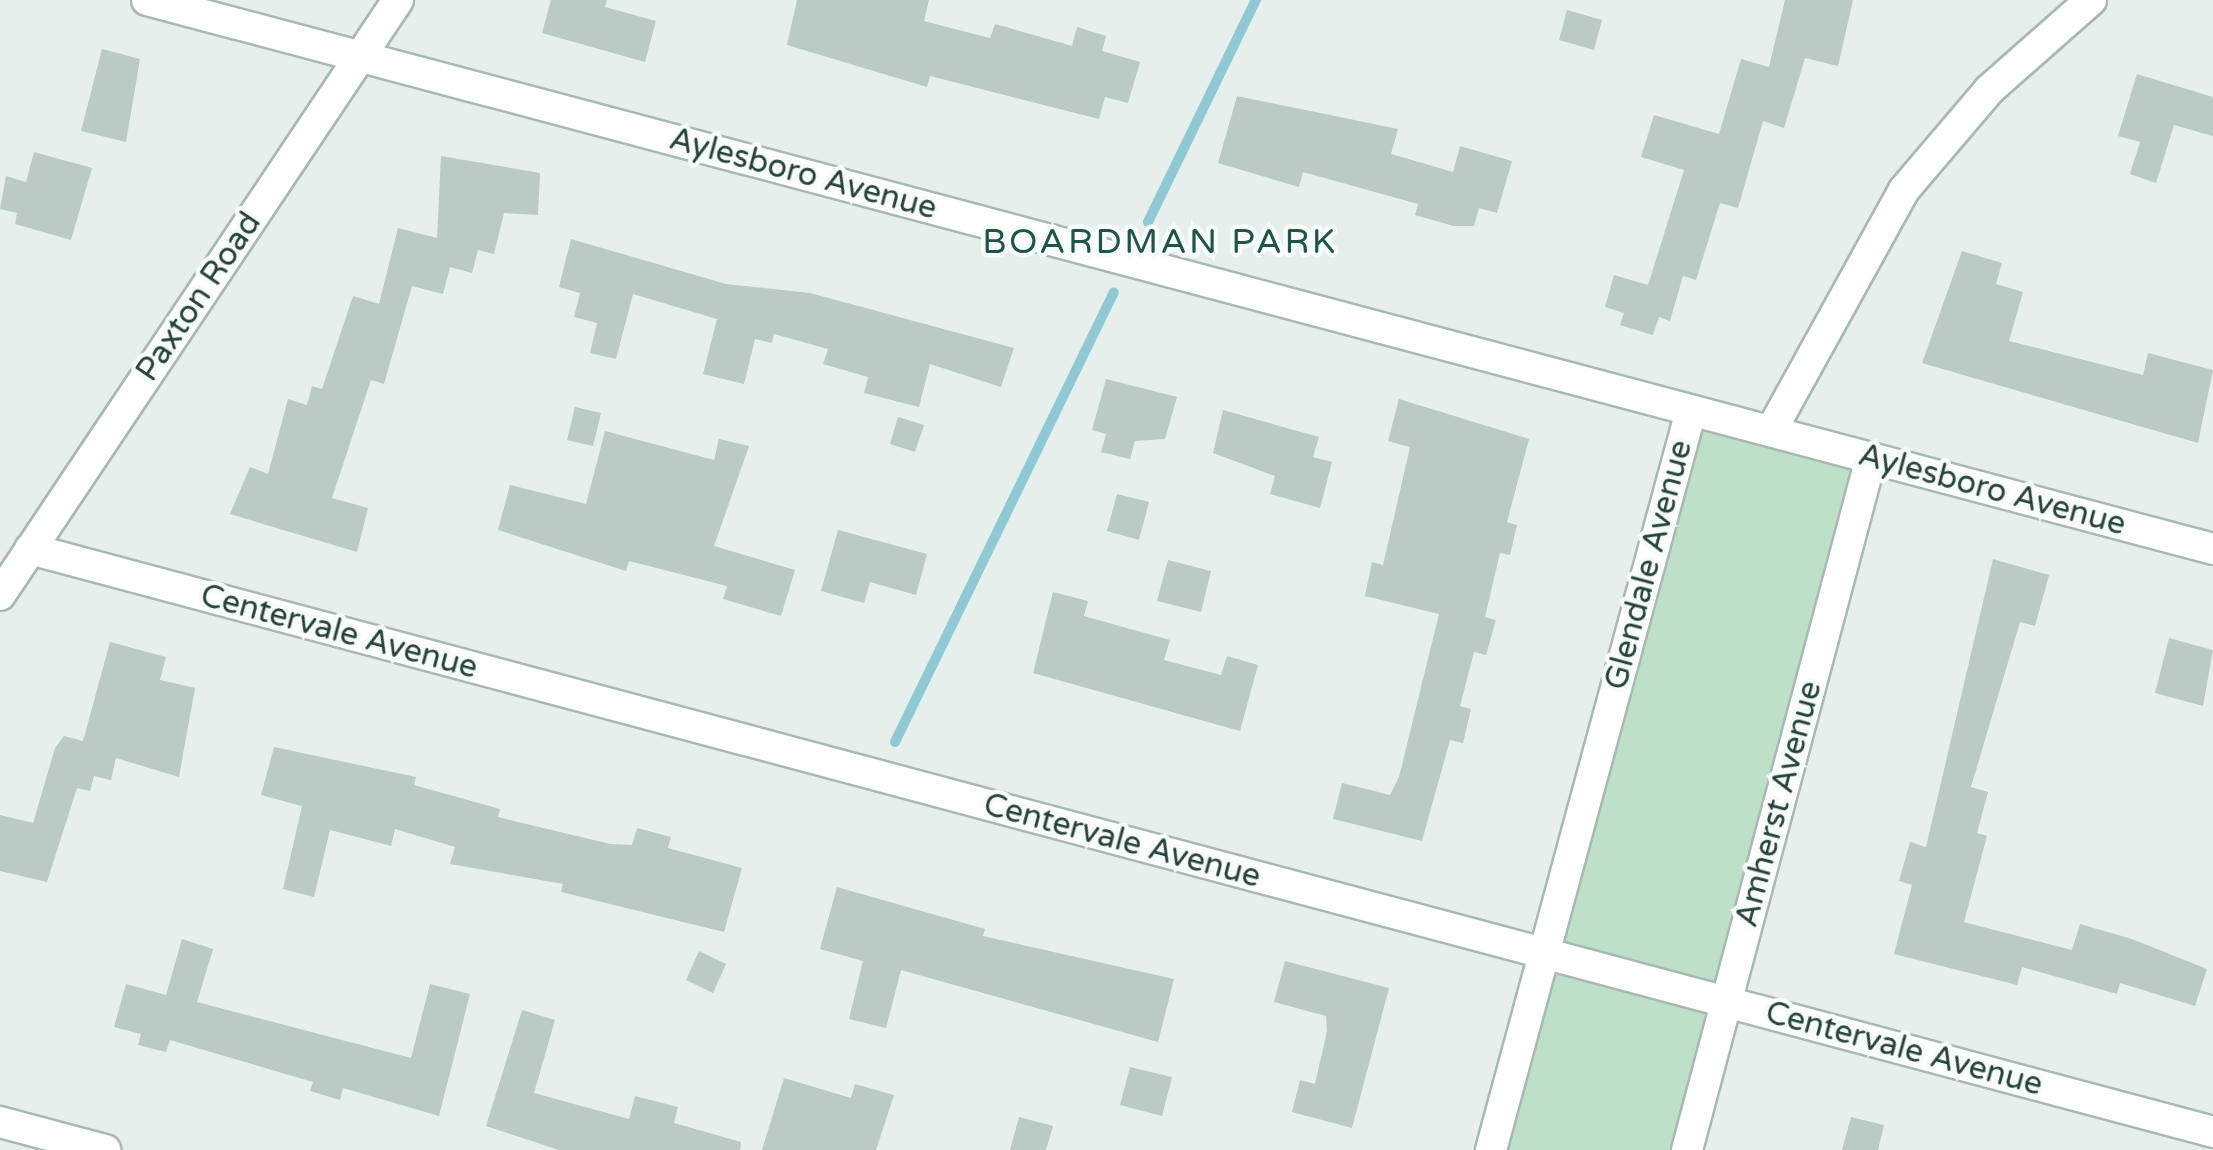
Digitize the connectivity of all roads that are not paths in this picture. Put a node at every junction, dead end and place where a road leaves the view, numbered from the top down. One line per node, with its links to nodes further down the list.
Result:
1 (147, 0): 4 (street, Aylesboro Avenue)
2 (398, 0): 4 (street, Paxton Road)
3 (2091, 0): 6 (street)
4 (360, 57): 5 (street, Aylesboro Avenue); 8 (street, Paxton Road)
5 (1691, 411): 6 (street, Glendale Avenue); 11 (street, Glendale Avenue)
6 (1771, 431): 7 (street, Aylesboro Avenue)
7 (1871, 458): 9 (street, Aylesboro Avenue); 12 (street, Amherst Avenue)
8 (30, 549): 10 (street, Paxton Road); 11 (street, Centervale Avenue)
9 (2213, 550)
10 (0, 595)
11 (1542, 953): 12 (street, Centervale Avenue); 16 (street, Glendale Avenue)
12 (1727, 1002): 14 (street, Centervale Avenue); 17 (street, Amherst Avenue)
13 (0, 1122): 15 (street)
14 (2213, 1132)
15 (105, 1150)
16 (1491, 1150)
17 (1687, 1150)

